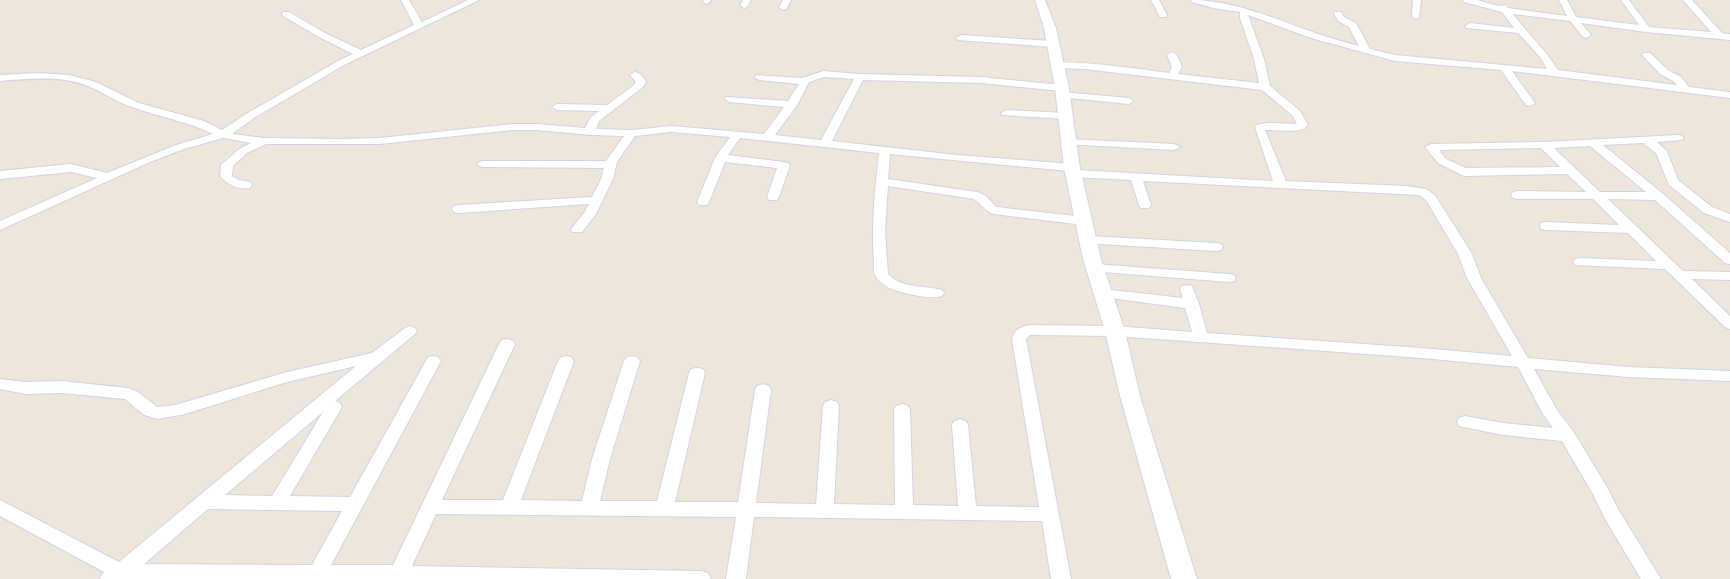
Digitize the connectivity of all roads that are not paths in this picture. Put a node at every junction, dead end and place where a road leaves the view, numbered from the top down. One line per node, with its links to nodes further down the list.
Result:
1 (405, 0): 20 (street)
2 (475, 0): 20 (street)
3 (1040, 0): 29 (street)
4 (1155, 0): 16 (street)
5 (1195, 0): 12 (street)
6 (1417, 0): 17 (street)
7 (1467, 0): 13 (street)
8 (1497, 0): 13 (street)
9 (1563, 0): 18 (street)
10 (1624, 0): 22 (street)
11 (1687, 0): 26 (street)
12 (1244, 10): 30 (street); 43 (street)
13 (1505, 10): 18 (street); 23 (street)
14 (286, 14): 31 (street)
15 (1338, 14): 30 (street)
16 (1163, 15)
17 (1416, 16)
18 (1573, 19): 19 (street); 24 (street)
19 (1610, 24): 22 (street); 25 (street)
20 (419, 25): 31 (street)
21 (1470, 26): 23 (street)
22 (1646, 28): 26 (street)
23 (1521, 31): 36 (street)
24 (1586, 35)
25 (1616, 36)
26 (1719, 36): 27 (street)
27 (1730, 37)
28 (961, 38): 29 (street)
29 (1052, 44): 34 (street)
30 (1367, 51): 35 (street)
31 (361, 54): 58 (street)
32 (1172, 55): 38 (street)
33 (1647, 56): 44 (street)
34 (1057, 65): 38 (street); 45 (street)
35 (1504, 67): 36 (street); 49 (street)
36 (1554, 72): 44 (street)
37 (635, 75): 52 (street)
38 (1172, 76): 43 (street)
39 (860, 77): 42 (street); 45 (street); 65 (street)
40 (0, 78): 58 (street)
41 (760, 78): 42 (street)
42 (802, 81): 50 (street)
43 (1265, 87): 79 (street)
44 (1685, 89): 46 (street)
45 (1062, 91): 48 (street); 54 (street)
46 (1730, 95)
47 (730, 99): 50 (street)
48 (1129, 101)
49 (1530, 103)
50 (792, 105): 59 (street)
51 (557, 107): 52 (street)
52 (609, 108): 55 (street)
53 (1006, 113): 54 (street)
54 (1065, 116): 63 (street)
55 (591, 132): 56 (street); 62 (street)
56 (632, 133): 57 (street); 71 (street)
57 (737, 134): 59 (street); 69 (street)
58 (223, 135): 62 (street); 75 (street)
59 (768, 137): 65 (street)
60 (1678, 138): 61 (street)
61 (1646, 140): 64 (street); 88 (street)
62 (264, 141): 78 (street)
63 (1068, 142): 67 (street); 73 (street)
64 (1592, 142): 66 (street); 82 (street)
65 (826, 143): 68 (street)
66 (1544, 145): 72 (street); 72 (street)
67 (1174, 147)
68 (886, 150): 73 (street); 77 (street)
69 (721, 158): 83 (street); 85 (street)
70 (483, 164): 71 (street)
71 (611, 165): 84 (street)
72 (1570, 170): 81 (street)
73 (1072, 171): 76 (street); 89 (street)
74 (0, 175): 75 (street)
75 (108, 177): 90 (street)
76 (1136, 178): 79 (street); 86 (street)
77 (882, 182): 89 (street); 104 (street)
78 (246, 185)
79 (1281, 185): 116 (street)
80 (1517, 195): 81 (street)
81 (1597, 195): 82 (street); 93 (street)
82 (1658, 196): 96 (street)
83 (773, 197)
84 (598, 200): 87 (street); 92 (street)
85 (703, 202)
86 (1145, 205)
87 (458, 209)
88 (1730, 218)
89 (1084, 222): 94 (street)
90 (0, 226)
91 (1546, 226): 93 (street)
92 (577, 229)
93 (1632, 229): 98 (street)
94 (1089, 240): 95 (street); 99 (street)
95 (1216, 247)
96 (1730, 260)
97 (1580, 262): 98 (street)
98 (1669, 265): 100 (street)
99 (1095, 268): 102 (street); 105 (street)
100 (1679, 275): 101 (street); 107 (street)
101 (1730, 276)
102 (1229, 278)
103 (1187, 289): 106 (street)
104 (936, 293)
105 (1103, 293): 106 (street); 108 (street)
106 (1192, 304): 110 (street)
107 (1730, 324)
108 (1115, 331): 110 (street); 139 (street); 146 (street)
109 (410, 332): 112 (street)
110 (1202, 338): 116 (street)
111 (506, 344): 131 (street)
112 (376, 358): 119 (street); 127 (street)
113 (433, 361): 129 (street)
114 (566, 361): 132 (street)
115 (632, 361): 133 (street)
116 (1523, 362): 118 (street); 126 (street)
117 (697, 373): 134 (street)
118 (1730, 376)
119 (0, 384)
120 (763, 390): 135 (street)
121 (831, 406): 136 (street)
122 (334, 407): 128 (street)
123 (902, 410): 137 (street)
124 (1465, 422): 126 (street)
125 (960, 425): 138 (street)
126 (1567, 435): 147 (street)
127 (205, 502): 128 (street); 140 (street)
128 (277, 503): 129 (street)
129 (355, 504): 141 (street)
130 (0, 507): 140 (street)
131 (431, 507): 132 (street); 142 (street)
132 (509, 507): 133 (street)
133 (589, 508): 134 (street)
134 (664, 510): 135 (street)
135 (747, 510): 136 (street); 144 (street)
136 (825, 511): 137 (street)
137 (904, 512): 138 (street)
138 (968, 513): 139 (street)
139 (1050, 514): 145 (street)
140 (115, 575): 141 (street)
141 (316, 576): 142 (street)
142 (398, 576): 143 (street)
143 (701, 579)
144 (736, 579)
145 (1061, 579)
146 (1184, 579)
147 (1651, 579)

